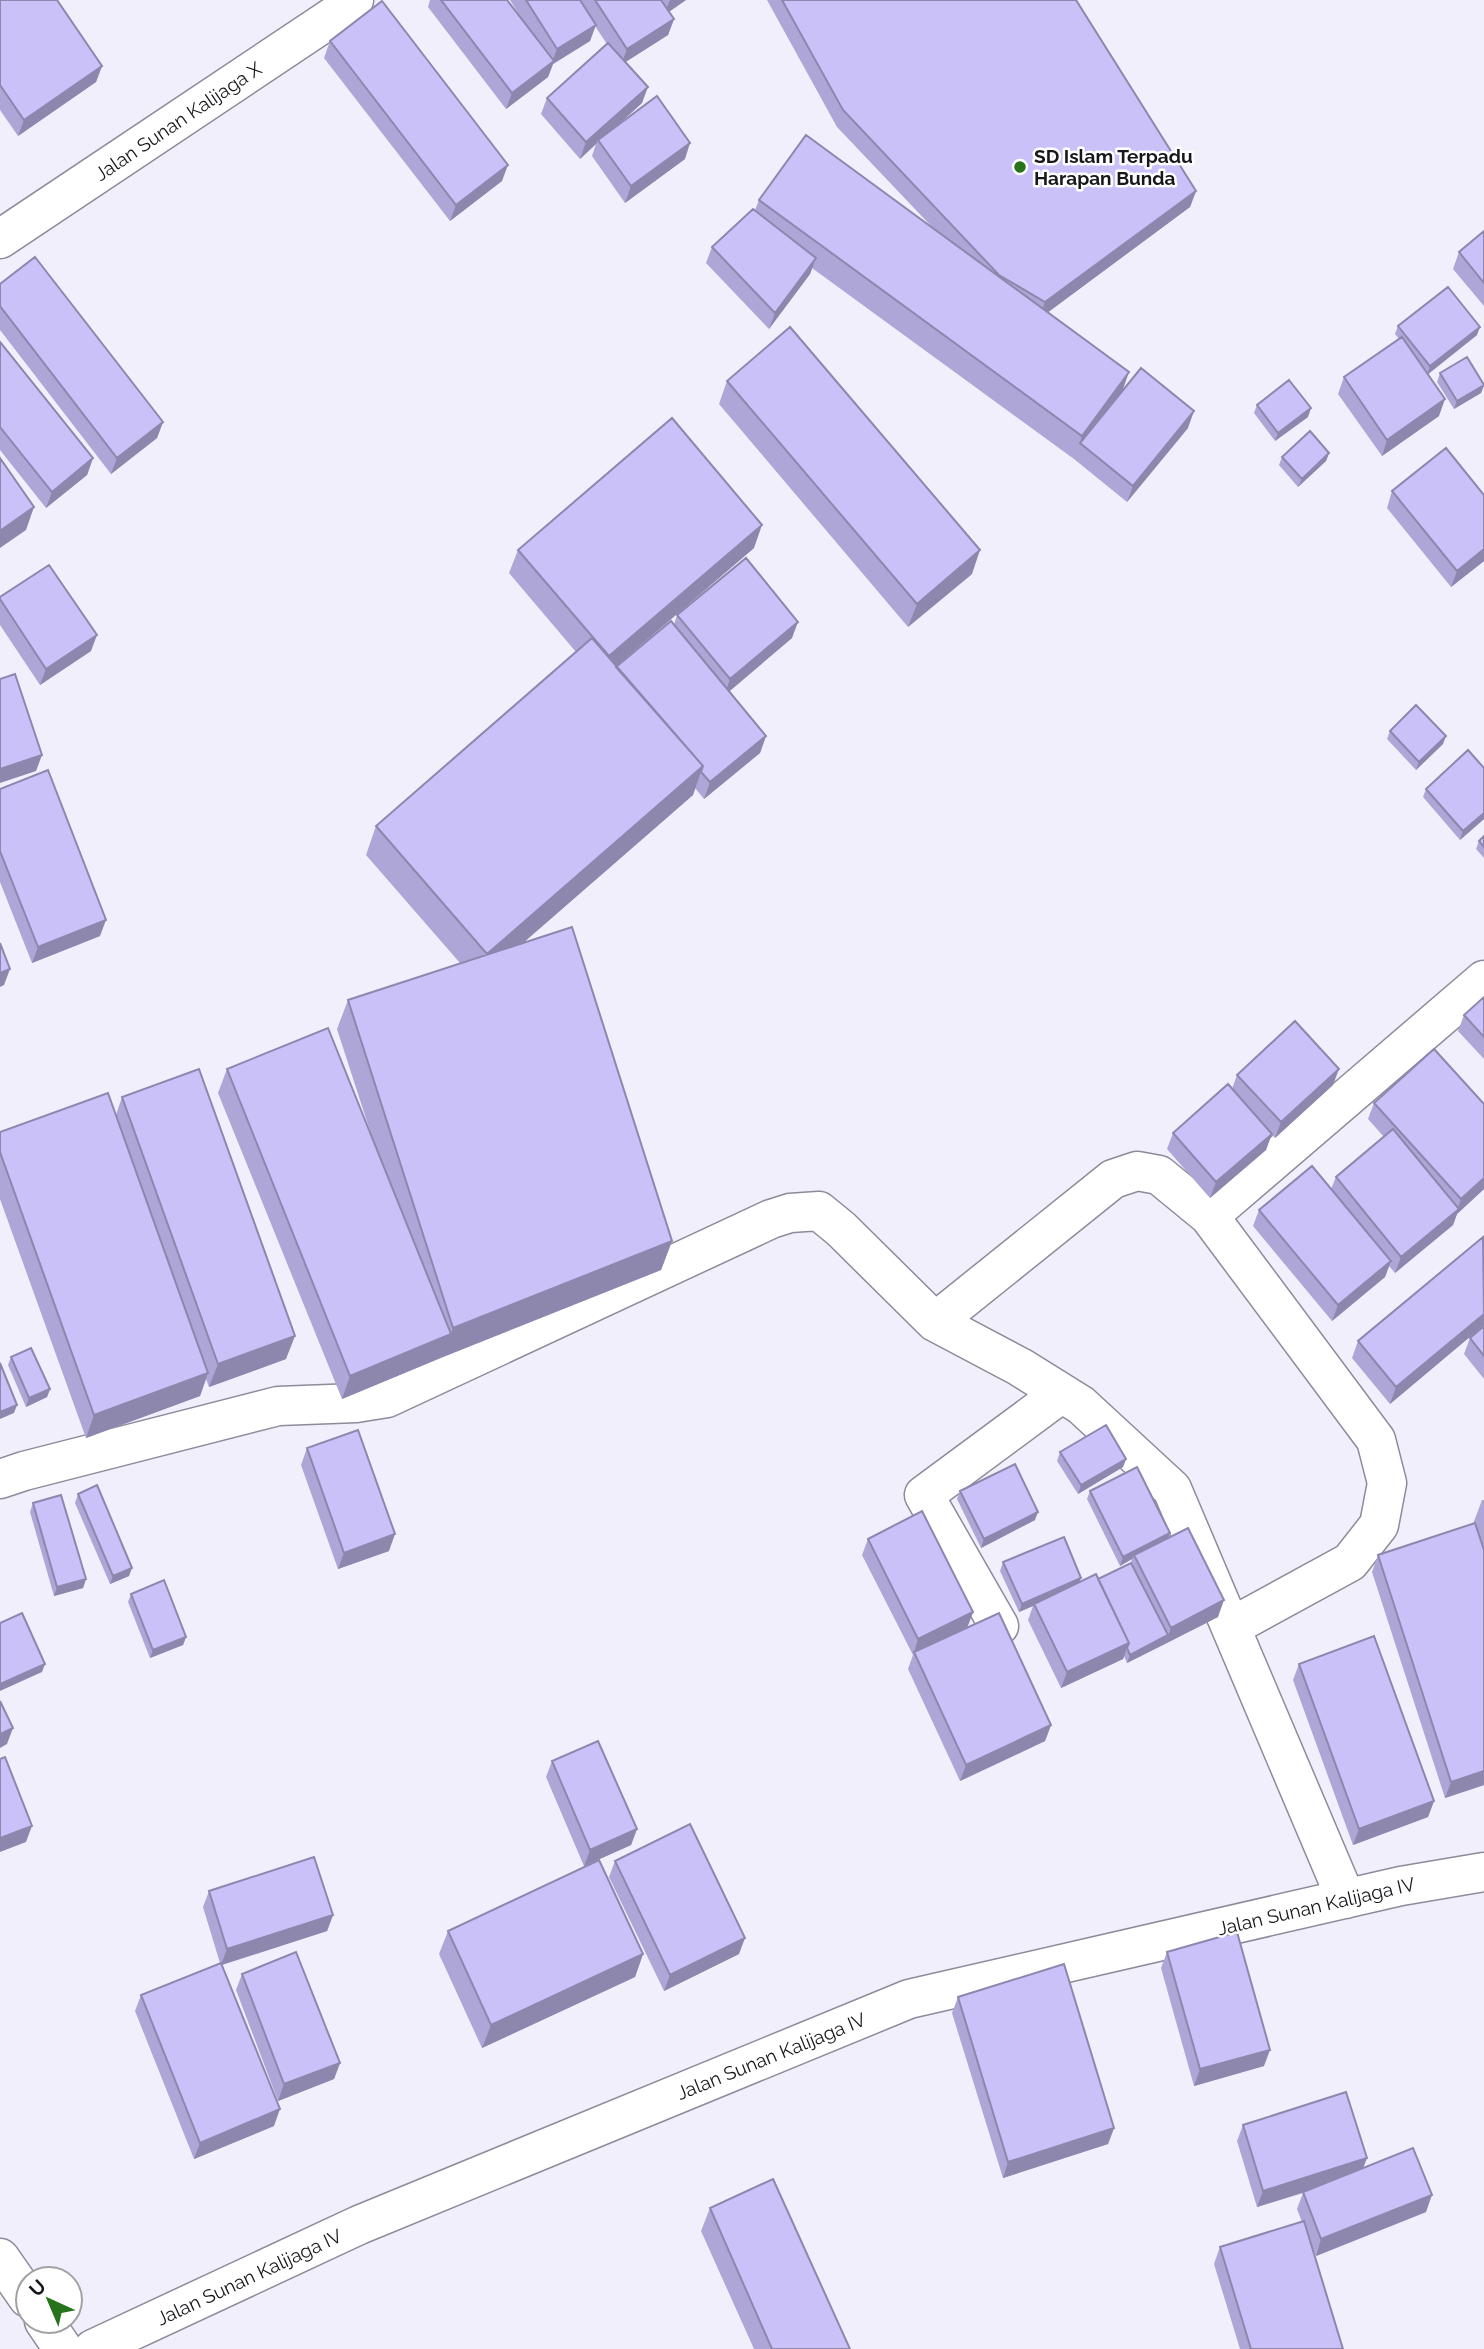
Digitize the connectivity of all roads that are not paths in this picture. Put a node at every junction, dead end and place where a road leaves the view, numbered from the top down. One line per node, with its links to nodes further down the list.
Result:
1 (354, 0): 2 (street, Jalan Sunan Kalijaga X)
2 (0, 239)
3 (1484, 981): 4 (street)
4 (1209, 1216): 5 (street); 9 (street)
5 (935, 1322): 6 (street); 7 (street)
6 (1062, 1393): 8 (street); 9 (street)
7 (0, 1479)
8 (999, 1626)
9 (1231, 1627): 11 (street)
10 (1484, 1872): 11 (street, Jalan Sunan Kalijaga IV)
11 (1346, 1899): 14 (street, Jalan Sunan Kalijaga IV)
12 (0, 2258): 13 (street)
13 (14, 2278)
14 (93, 2349)

